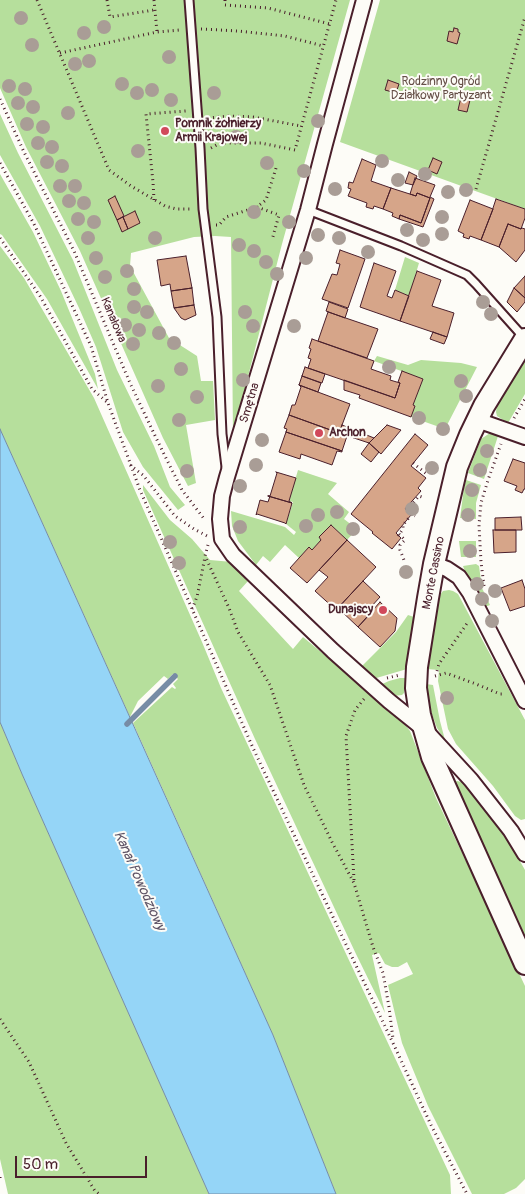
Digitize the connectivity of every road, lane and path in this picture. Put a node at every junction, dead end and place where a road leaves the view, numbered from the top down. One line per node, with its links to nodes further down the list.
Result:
1 (37, 0): 14 (path)
2 (107, 0): 8 (path)
3 (154, 0): 8 (path)
4 (189, 0): 11 (lane)
5 (225, 0): 10 (path)
6 (336, 0): 10 (path)
7 (364, 0): 25 (street, Smętna)
8 (154, 10): 12 (path)
9 (525, 17): 21 (path)
10 (330, 24): 13 (path)
11 (191, 29): 12 (path); 13 (path); 16 (lane)
12 (157, 32): 14 (path)
13 (323, 46): 17 (path)
14 (60, 53): 22 (path)
15 (0, 99): 40 (path, Kanałowa)
16 (197, 114): 17 (path); 18 (lane); 22 (path)
17 (301, 126): 18 (path)
18 (200, 148): 24 (lane)
19 (0, 163): 31 (path)
20 (277, 165): 23 (path)
21 (476, 189)
22 (154, 200): 24 (path)
23 (257, 207): 26 (path); 28 (path)
24 (203, 208): 38 (lane)
25 (308, 210): 29 (lane); 38 (street, Smętna)
26 (219, 225)
27 (0, 238): 31 (path)
28 (272, 240)
29 (525, 338): 32 (street, Monte Cassino)
30 (525, 399): 33 (path)
31 (108, 403): 36 (path)
32 (477, 420): 33 (street); 43 (street, Monte Cassino)
33 (507, 430): 34 (street); 44 (path)
34 (525, 437)
35 (413, 463): 37 (path)
36 (129, 464): 40 (path); 45 (path)
37 (428, 475)
38 (227, 477): 40 (street, Smętna)
39 (420, 496): 42 (path)
40 (216, 538): 41 (path); 49 (street)
41 (205, 556): 45 (path); 51 (path)
42 (404, 560)
43 (434, 564): 46 (street); 49 (street, Monte Cassino)
44 (484, 587)
45 (192, 609): 54 (path)
46 (480, 614): 47 (street); 47 (path)
47 (523, 697)
48 (361, 703): 51 (path)
49 (424, 730): 50 (street); 52 (street, Monte Cassino)
50 (523, 847)
51 (354, 884): 54 (path)
52 (525, 964)
53 (0, 1019): 55 (path)
54 (393, 1043): 56 (path)
55 (99, 1194)
56 (467, 1194)

